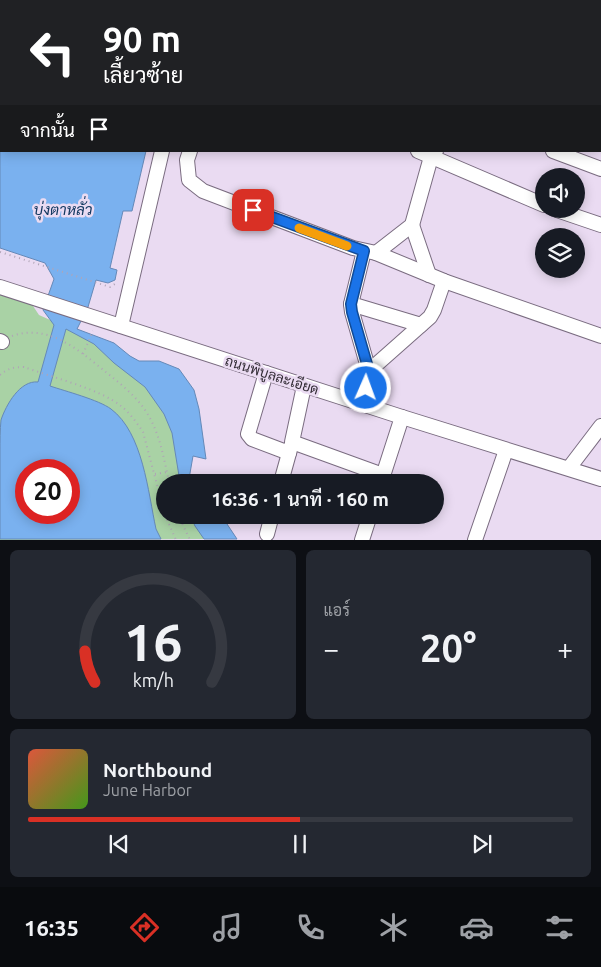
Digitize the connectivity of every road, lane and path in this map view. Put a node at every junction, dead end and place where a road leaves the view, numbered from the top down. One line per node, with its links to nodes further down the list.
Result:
1 (162, 152): 18 (street)
2 (190, 152): 11 (street)
3 (556, 152): 5 (street)
4 (434, 154): 6 (street); 8 (street)
5 (601, 169)
6 (535, 201)
7 (579, 218): 9 (street)
8 (412, 225): 11 (street); 12 (street)
9 (601, 226)
10 (0, 252): 14 (path)
11 (370, 252): 12 (street); 16 (street)
12 (429, 274): 13 (street)
13 (444, 281): 17 (street); 20 (street)
14 (119, 282)
15 (0, 287): 18 (street, ถนนพิบูลละเอียด)
16 (351, 304): 17 (street); 23 (street)
17 (421, 325): 23 (street)
18 (121, 326): 24 (street, ถนนพิบูลละเอียด)
19 (92, 331): 22 (path)
20 (601, 336)
21 (1, 341): 22 (path)
22 (83, 354): 33 (path)
23 (369, 371): 27 (street)
24 (266, 373): 26 (street, ถนนพิบูลละเอียด); 30 (street)
25 (0, 375): 34 (path)
26 (304, 386): 27 (street, ถนนพิบูลละเอียด); 30 (street)
27 (363, 404): 28 (street, ถนนพิบูลละเอียด)
28 (402, 418): 31 (street, ถนนพิบูลละเอียด); 37 (street)
29 (601, 426): 32 (street)
30 (290, 448): 35 (street); 36 (street)
31 (506, 450): 32 (street, ถนนพิบูลละเอียด); 48 (street)
32 (568, 468): 38 (street, ถนนพิบูลละเอียด)
33 (167, 472): 34 (path)
34 (154, 474): 39 (path)
35 (283, 474)
36 (367, 474)
37 (384, 474)
38 (601, 479)
39 (156, 481)
40 (169, 524): 45 (path)
41 (182, 524): 46 (path)
42 (270, 524): 44 (street)
43 (367, 524): 47 (street)
44 (267, 534)
45 (176, 540)
46 (190, 540)
47 (362, 540)
48 (475, 540)

